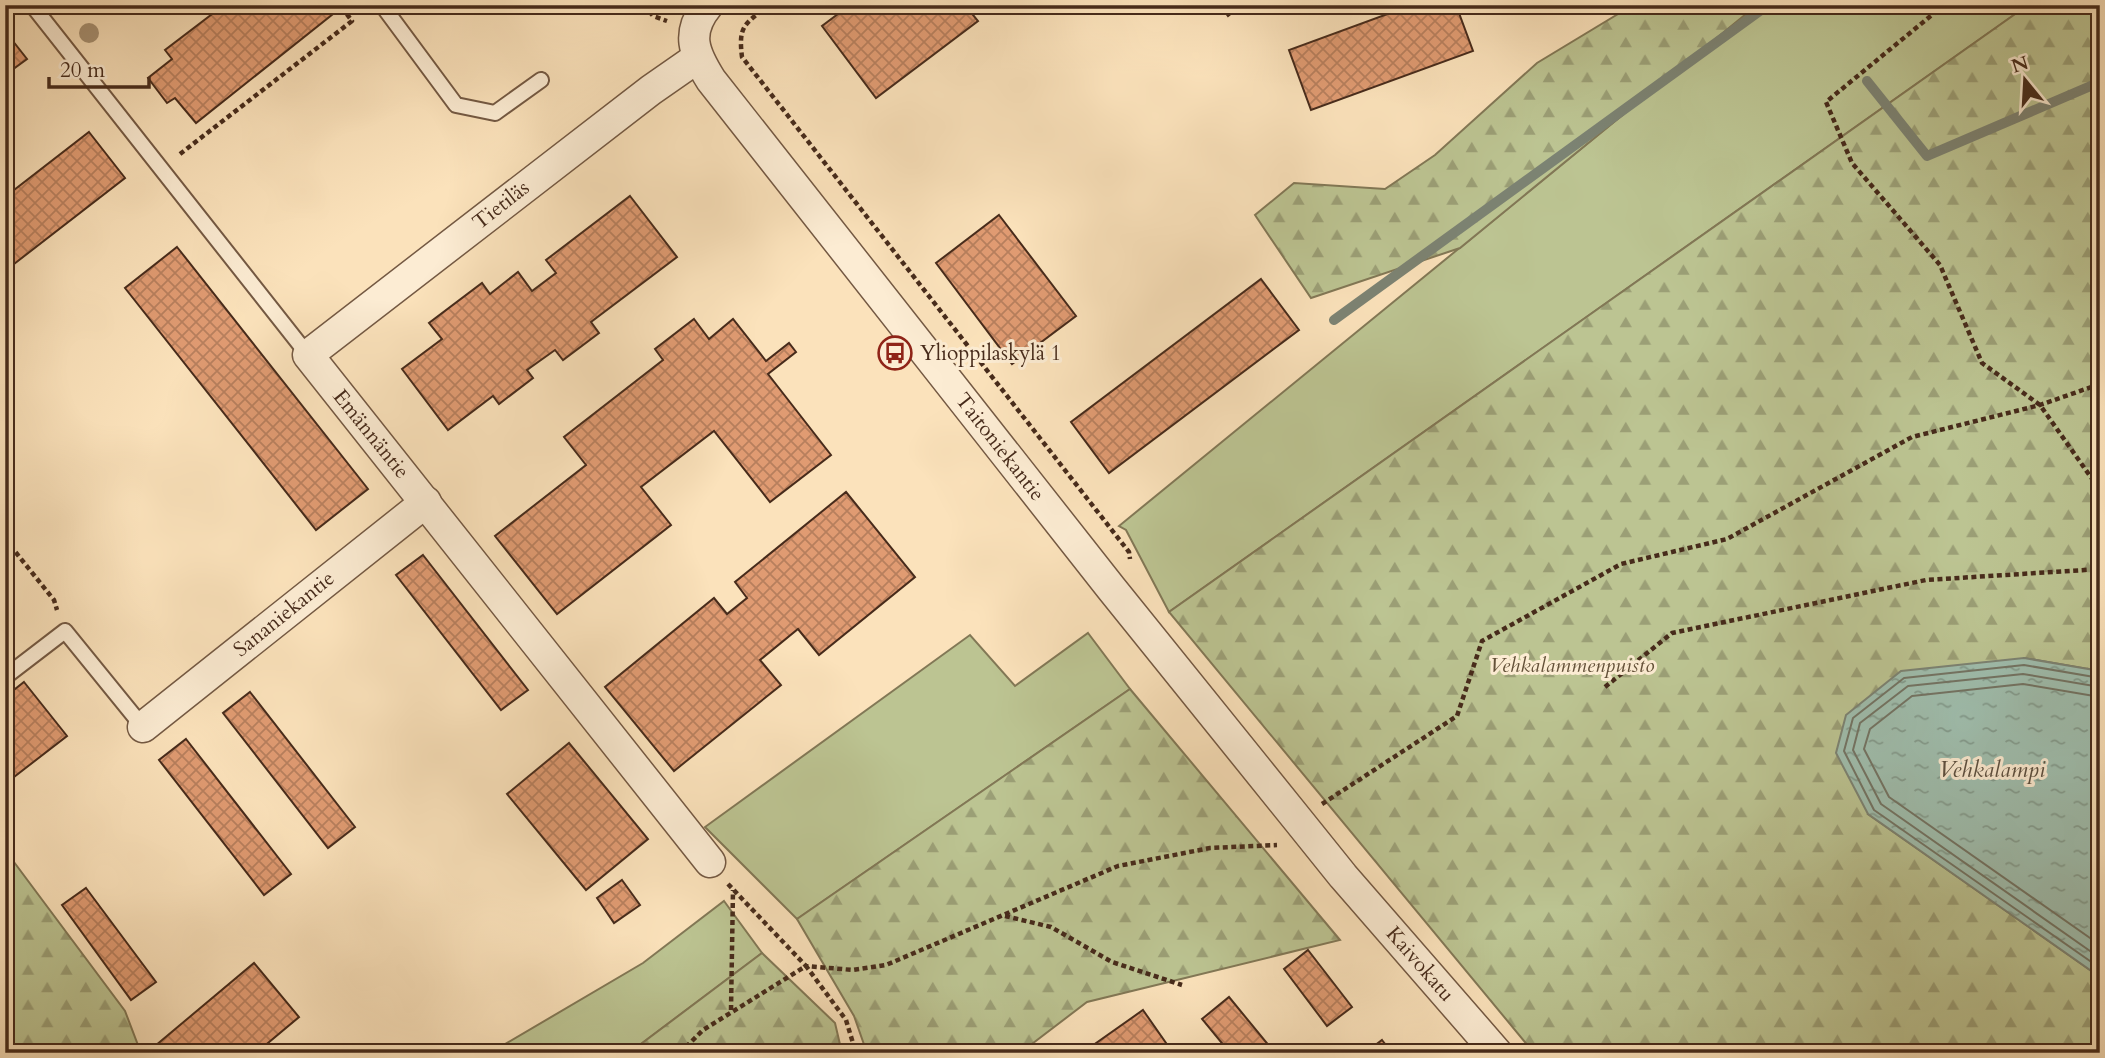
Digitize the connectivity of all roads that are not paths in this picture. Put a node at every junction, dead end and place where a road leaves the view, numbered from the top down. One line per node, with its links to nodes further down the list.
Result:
1 (32, 5): 6 (lane, Emännäntie)
2 (382, 5): 5 (lane)
3 (708, 5): 4 (street)
4 (697, 58): 6 (street, Tietiläs); 11 (street, Taitoniekantie)
5 (541, 80)
6 (307, 355): 7 (street, Emännäntie)
7 (426, 502): 9 (street, Sananiekantie); 10 (street, Emännäntie)
8 (5, 677): 9 (lane)
9 (143, 727)
10 (710, 862)
11 (1343, 876): 12 (street, Kaivokatu)
12 (1497, 1053)

